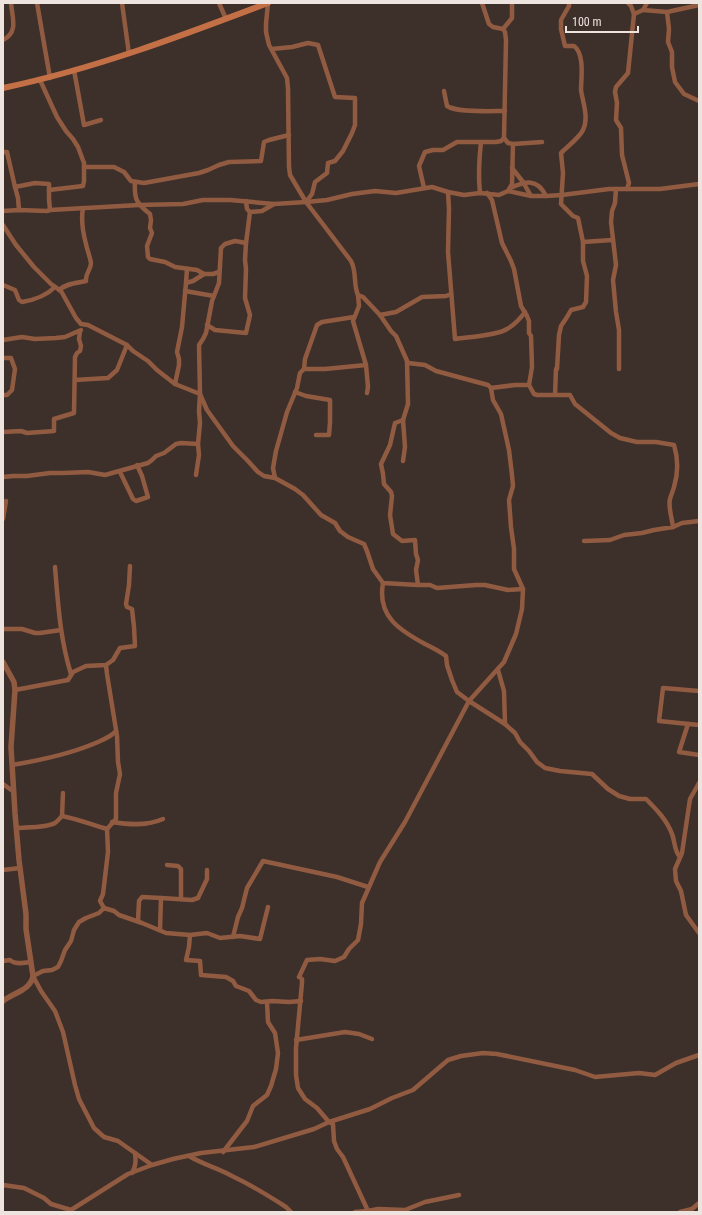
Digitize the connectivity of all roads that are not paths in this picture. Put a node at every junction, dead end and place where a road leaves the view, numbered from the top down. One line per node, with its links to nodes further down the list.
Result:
1 (11, 3): 18 (street)
2 (37, 3): 22 (street)
3 (122, 3): 20 (street)
4 (219, 3): 16 (street)
5 (268, 3): 16 (main road); 19 (street)
6 (482, 3): 17 (street)
7 (512, 3): 17 (street)
8 (569, 3): 52 (street)
9 (628, 3): 15 (street)
10 (647, 3): 13 (street)
11 (686, 5): 12 (street); 14 (street)
12 (699, 5)
13 (642, 10): 14 (street); 15 (street)
14 (667, 12): 26 (street)
15 (634, 14): 39 (street)
16 (226, 19): 20 (main road)
17 (502, 29): 27 (street)
18 (3, 40)
19 (272, 49): 29 (street); 57 (street)
20 (129, 54): 21 (main road)
21 (74, 70): 22 (main road); 28 (street)
22 (50, 78): 23 (main road)
23 (40, 80): 24 (main road); 35 (street)
24 (3, 88)
25 (444, 91): 27 (street)
26 (699, 101)
27 (505, 111): 30 (street)
28 (101, 120)
29 (289, 135): 37 (street); 57 (street)
30 (504, 138): 31 (street); 33 (street)
31 (481, 142): 42 (street); 49 (street)
32 (542, 142): 33 (street)
33 (513, 144): 36 (street)
34 (3, 152): 41 (street)
35 (84, 167): 37 (street); 46 (street)
36 (512, 168): 38 (street); 47 (street)
37 (135, 182): 59 (street)
38 (523, 182): 47 (street); 53 (street); 54 (street)
39 (629, 183): 44 (street); 45 (street)
40 (699, 184): 45 (street)
41 (15, 187): 46 (street); 61 (street)
42 (424, 188): 48 (street); 57 (street)
43 (616, 189): 44 (street); 52 (street); 66 (street)
44 (627, 189): 45 (street)
45 (636, 189)
46 (49, 190): 62 (street)
47 (509, 190): 51 (street); 53 (street)
48 (448, 192): 49 (street); 77 (street)
49 (480, 193): 50 (street)
50 (487, 193): 51 (street); 55 (street)
51 (499, 194): 55 (street)
52 (562, 195): 54 (street); 67 (street)
53 (530, 196): 54 (street)
54 (546, 196)
55 (492, 200): 79 (street)
56 (246, 201): 58 (street); 59 (street); 64 (street)
57 (306, 202): 58 (street); 76 (street)
58 (274, 204): 64 (street)
59 (139, 205): 60 (street); 69 (street)
60 (83, 208): 62 (street); 74 (street)
61 (19, 210): 62 (street); 63 (street)
62 (50, 210)
63 (3, 211)
64 (250, 212): 68 (street)
65 (3, 225): 74 (street)
66 (612, 240): 67 (street); 91 (street)
67 (583, 242): 100 (street)
68 (246, 243): 70 (street); 83 (street)
69 (187, 269): 71 (street); 72 (street)
70 (219, 272): 71 (street); 78 (street)
71 (204, 274): 72 (street)
72 (186, 283): 75 (street)
73 (3, 285): 74 (street)
74 (57, 288): 82 (street)
75 (185, 291): 78 (street); 93 (street)
76 (358, 294): 80 (street); 81 (street)
77 (451, 294): 79 (street); 80 (street)
78 (214, 296): 83 (street)
79 (525, 312): 94 (street)
80 (380, 315): 88 (street)
81 (354, 317): 89 (street); 90 (street)
82 (85, 325): 84 (street); 86 (street)
83 (207, 325): 98 (street)
84 (80, 331): 85 (street); 92 (street)
85 (3, 340)
86 (127, 345): 92 (street); 93 (street)
87 (3, 358): 99 (street)
88 (407, 361): 95 (street); 101 (street)
89 (366, 365): 90 (street); 97 (street)
90 (304, 368): 96 (street)
91 (619, 369)
92 (75, 380): 102 (street)
93 (175, 384): 98 (street)
94 (529, 385): 95 (street); 100 (street)
95 (491, 388): 120 (street)
96 (295, 392): 103 (street); 110 (street)
97 (367, 393)
98 (200, 394): 104 (street); 110 (street)
99 (3, 395)
100 (556, 395): 114 (street)
101 (402, 420): 105 (street); 119 (street)
102 (3, 432)
103 (316, 435)
104 (198, 444): 106 (street); 108 (street)
105 (403, 461)
106 (137, 465): 107 (street); 107 (street)
107 (120, 472): 109 (street)
108 (196, 476)
109 (3, 477)
110 (275, 478): 118 (street)
111 (6, 501): 112 (street)
112 (3, 518)
113 (699, 521): 114 (street)
114 (673, 527): 115 (street)
115 (584, 541)
116 (130, 566): 124 (street)
117 (55, 567): 122 (street)
118 (383, 583): 119 (street); 129 (street)
119 (418, 586): 120 (street)
120 (523, 589): 125 (street)
121 (3, 629): 122 (street)
122 (61, 630): 126 (street)
123 (3, 662): 127 (street)
124 (106, 665): 126 (street); 133 (street)
125 (498, 670): 129 (street); 130 (street)
126 (71, 674): 127 (street)
127 (15, 690): 135 (street)
128 (699, 692): 131 (street)
129 (469, 701): 130 (street); 150 (street)
130 (505, 724): 145 (street)
131 (688, 724): 132 (street); 134 (street)
132 (699, 725)
133 (116, 731): 135 (street); 142 (street)
134 (699, 756)
135 (12, 765): 138 (street)
136 (3, 784): 138 (street)
137 (699, 784): 145 (street)
138 (14, 792): 143 (street)
139 (63, 793): 140 (street)
140 (62, 816): 143 (street); 144 (street)
141 (163, 819): 142 (street)
142 (112, 822): 144 (street)
143 (16, 828): 147 (street)
144 (107, 829): 154 (street)
145 (680, 857): 157 (street)
146 (167, 865): 152 (street)
147 (20, 868): 148 (street); 161 (street)
148 (3, 870)
149 (207, 870): 152 (street)
150 (368, 887): 159 (street); 164 (street)
151 (161, 898): 152 (street); 155 (street); 156 (street)
152 (181, 899)
153 (268, 907): 159 (street)
154 (104, 908): 155 (street); 162 (street)
155 (138, 921): 156 (street)
156 (160, 930): 158 (street)
157 (699, 933)
158 (190, 935): 159 (street); 165 (street)
159 (233, 937)
160 (3, 961): 161 (street)
161 (31, 962): 162 (street)
162 (33, 976): 163 (street); 171 (street)
163 (3, 1001)
164 (301, 1001): 165 (street); 167 (street)
165 (267, 1002): 170 (street)
166 (372, 1039): 167 (street)
167 (296, 1040): 169 (street)
168 (699, 1056): 169 (street)
169 (329, 1122): 170 (street); 179 (street)
170 (223, 1152): 172 (street)
171 (134, 1153): 173 (street); 174 (street)
172 (189, 1156): 173 (street); 180 (street)
173 (152, 1165): 174 (street)
174 (132, 1173): 178 (street)
175 (3, 1185): 178 (street)
176 (459, 1195): 179 (street)
177 (699, 1204): 182 (street)
178 (72, 1211)
179 (368, 1211): 181 (street)
180 (291, 1212)
181 (355, 1212)
182 (680, 1212)

